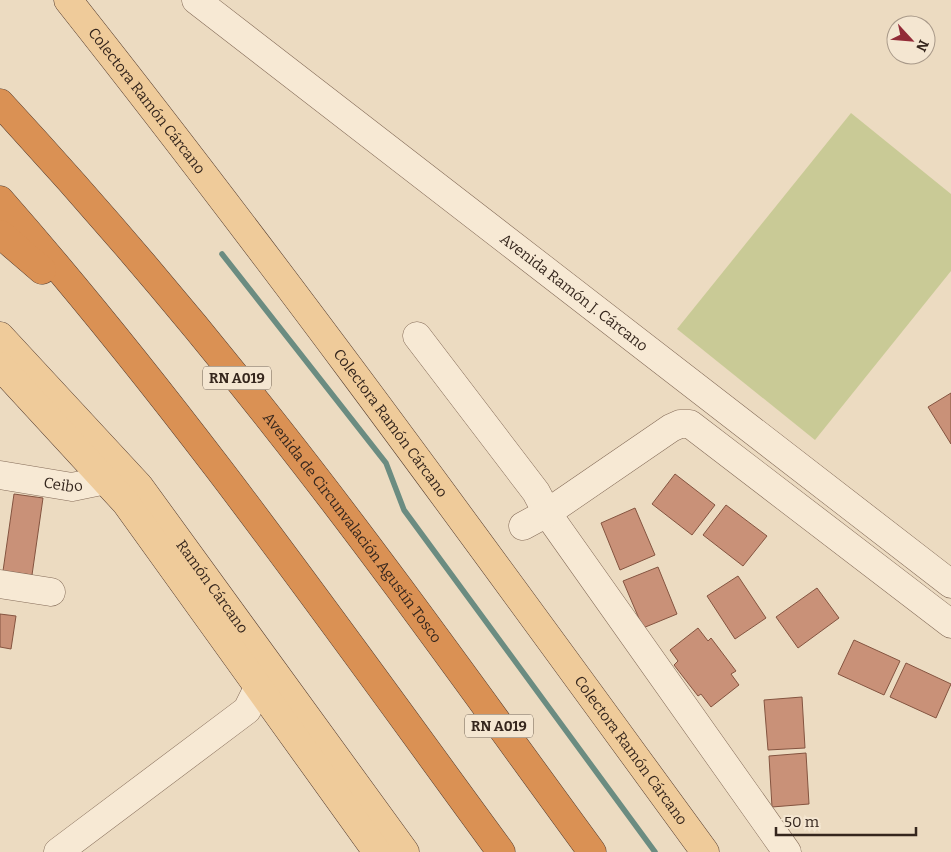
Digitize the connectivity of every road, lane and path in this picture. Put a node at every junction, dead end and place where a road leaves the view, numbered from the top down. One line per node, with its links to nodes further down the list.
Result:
1 (68, 0): 26 (main road, Colectora Ramón Cárcano)
2 (196, 0): 17 (street, Avenida Ramón J. Cárcano)
3 (0, 84): 5 (highway)
4 (0, 103): 5 (highway, Avenida de Circunvalación Agustín Tosco / RN A019)
5 (57, 165): 25 (highway, Avenida de Circunvalación Agustín Tosco / RN A019)
6 (0, 200): 8 (highway)
7 (0, 234): 8 (highway)
8 (101, 319): 24 (highway)
9 (0, 336): 12 (main road, Ramón Cárcano)
10 (417, 336): 14 (street)
11 (0, 366): 12 (main road, Ramón Cárcano)
12 (114, 473): 13 (street, Ceibo); 20 (main road, Ramón Cárcano)
13 (0, 475)
14 (547, 513): 15 (street); 19 (street); 27 (street)
15 (523, 526)
16 (0, 584): 18 (street)
17 (951, 584)
18 (51, 592)
19 (951, 624)
20 (268, 694): 21 (street); 22 (main road, Ramón Cárcano); 23 (main road, Ramón Cárcano)
21 (58, 852)
22 (378, 852)
23 (405, 852)
24 (501, 852)
25 (592, 852)
26 (705, 852)
27 (787, 852)

